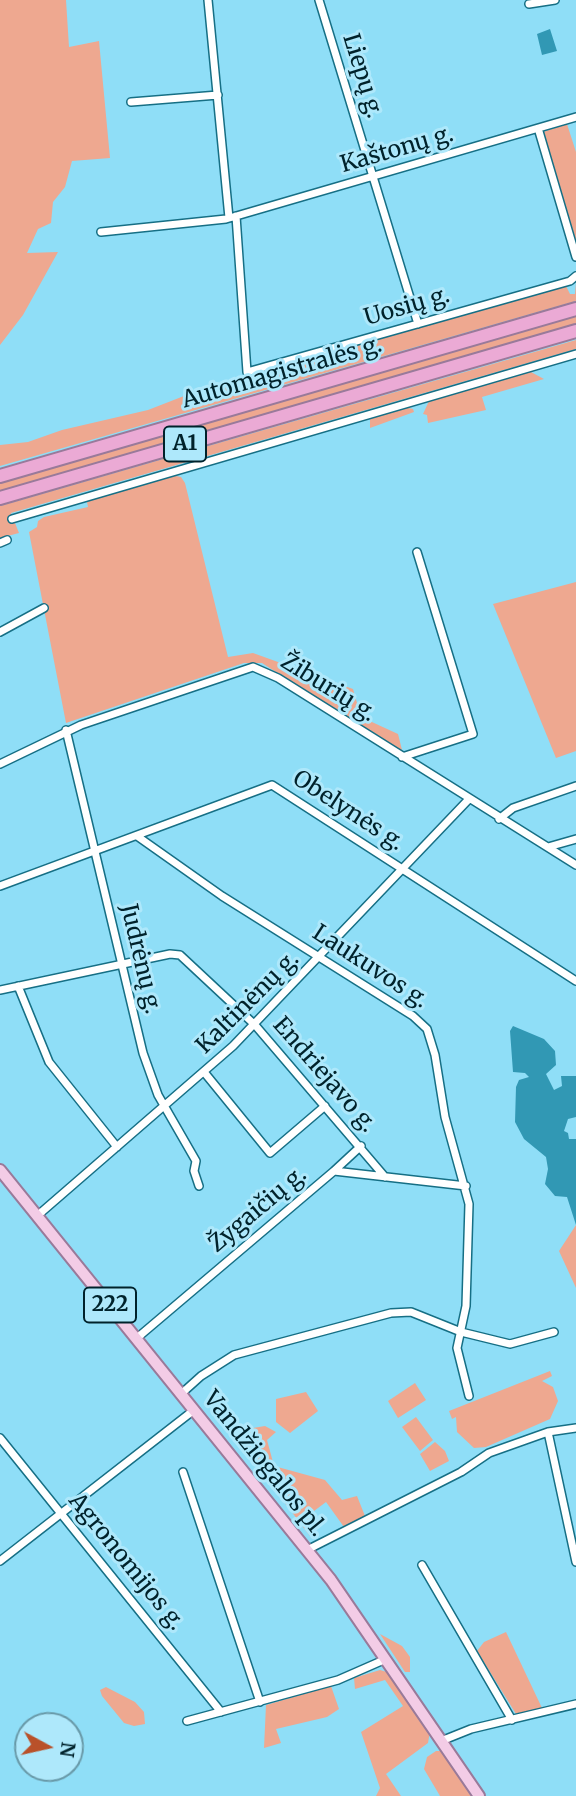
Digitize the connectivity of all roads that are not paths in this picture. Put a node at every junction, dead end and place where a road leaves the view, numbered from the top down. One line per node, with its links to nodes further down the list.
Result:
1 (208, 0): 5 (street)
2 (319, 0): 9 (street, Liepų g.)
3 (555, 0): 4 (street)
4 (530, 4)
5 (218, 95): 6 (street); 10 (street)
6 (131, 102)
7 (576, 117): 8 (street, Kaštonų g.)
8 (538, 128): 9 (street, Kaštonų g.); 12 (street)
9 (374, 178): 10 (street, Kaštonų g.); 15 (street, Liepų g.)
10 (232, 217): 11 (street, Kaštonų g.); 15 (street, Uosių g.)
11 (101, 232)
12 (576, 257)
13 (576, 276): 15 (street, Uosių g.)
14 (576, 309): 18 (highway, Automagistralės g. / A1)
15 (418, 324)
16 (576, 334): 19 (highway, Automagistralės g. / A1)
17 (576, 354): 20 (street)
18 (0, 476)
19 (3, 497)
20 (12, 519)
21 (417, 552): 25 (street)
22 (44, 608): 23 (street)
23 (0, 632)
24 (66, 730): 25 (street, Žiburių g.); 26 (street, Žiburių g.); 33 (street, Judrėnų g.)
25 (402, 757): 28 (street, Žiburių g.)
26 (0, 764)
27 (576, 786): 29 (street)
28 (469, 799): 29 (street, Žiburių g.); 35 (street, Kaltinėnų g.)
29 (499, 819): 32 (street, Žiburių g.)
30 (137, 836): 33 (street, Obelynės g.); 35 (street, Obelynės g.); 37 (street, Laukuvos g.)
31 (576, 839): 32 (street)
32 (548, 847): 34 (street, Žiburių g.)
33 (95, 851): 36 (street, Obelynės g.); 38 (street, Judrėnų g.)
34 (576, 865)
35 (404, 871): 37 (street, Kaltinėnų g.); 39 (street, Obelynės g.)
36 (0, 886)
37 (322, 957): 42 (street, Kaltinėnų g.); 52 (street, Laukuvos g.)
38 (121, 964): 40 (street, Endriejavo g.); 42 (street, Endriejavo g.); 44 (street, Judrėnų g.)
39 (576, 981)
40 (18, 986): 41 (street, Endriejavo g.); 47 (street)
41 (0, 990)
42 (255, 1025): 43 (street, Kaltinėnų g.); 45 (street, Endriejavo g.)
43 (204, 1072): 44 (street, Kaltinėnų g.); 45 (street)
44 (166, 1106): 47 (street, Kaltinėnų g.); 51 (street, Judrėnų g.)
45 (325, 1106): 46 (street, Endriejavo g.)
46 (361, 1146): 49 (street); 50 (street, Endriejavo g.)
47 (117, 1147): 53 (street, Kaltinėnų g.)
48 (0, 1170): 53 (main road, Vandžiogalos pl. / 222)
49 (334, 1171): 50 (street, Žygaičių g.); 56 (street, Žygaičių g.)
50 (385, 1177): 52 (street, Žygaičių g.)
51 (199, 1186)
52 (466, 1186): 54 (street, Laukuvos g.)
53 (37, 1216): 56 (main road, Vandžiogalos pl. / 222)
54 (461, 1332): 55 (street); 57 (street); 58 (street, Laukuvos g.)
55 (554, 1332)
56 (137, 1338): 57 (main road, Vandžiogalos pl. / 222)
57 (181, 1394): 59 (main road, Vandžiogalos pl. / 222)
58 (469, 1396)
59 (194, 1410): 64 (street); 66 (main road, Vandžiogalos pl. / 222)
60 (576, 1428): 61 (street)
61 (548, 1433): 65 (street); 66 (street)
62 (0, 1438): 64 (street, Agronomijos g.)
63 (183, 1472): 71 (street)
64 (60, 1513): 67 (street); 73 (street, Agronomijos g.)
65 (574, 1548): 68 (street)
66 (307, 1550): 70 (main road, Vandžiogalos pl. / 222)
67 (0, 1561)
68 (576, 1562)
69 (422, 1565): 74 (street)
70 (386, 1659): 71 (street); 76 (main road, Vandžiogalos pl. / 222)
71 (260, 1702): 73 (street)
72 (576, 1704): 74 (street)
73 (221, 1712): 75 (street)
74 (512, 1720): 76 (street)
75 (187, 1721)
76 (441, 1741): 77 (main road, Vandžiogalos pl. / 222)
77 (479, 1796)

